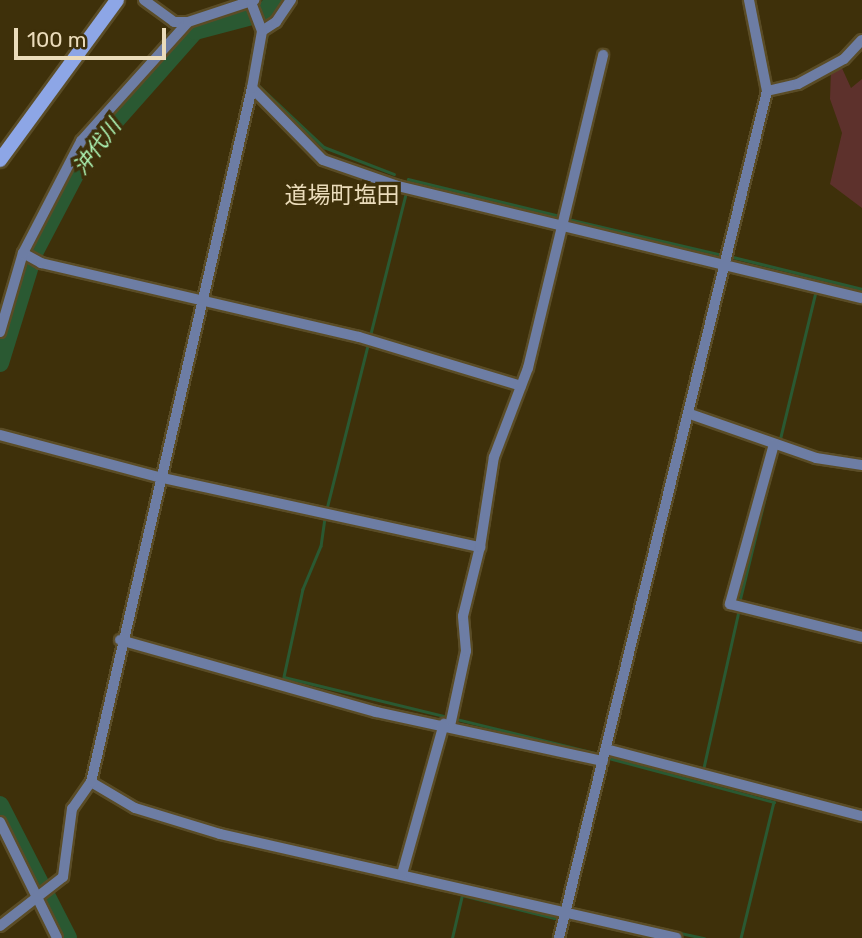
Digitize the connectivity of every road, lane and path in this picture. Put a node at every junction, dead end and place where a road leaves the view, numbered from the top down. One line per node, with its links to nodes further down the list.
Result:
1 (117, 0): 12 (main road)
2 (144, 0): 6 (street)
3 (291, 0): 7 (street)
4 (749, 0): 11 (street)
5 (253, 1): 6 (street); 7 (street)
6 (188, 22): 14 (street)
7 (262, 31): 10 (street)
8 (862, 40): 11 (street)
9 (603, 55): 13 (street)
10 (252, 89): 13 (street); 17 (street)
11 (767, 91): 15 (street)
12 (0, 160)
13 (560, 226): 15 (street); 19 (street)
14 (23, 253): 17 (street); 18 (street)
15 (726, 264): 16 (street); 20 (street)
16 (862, 298)
17 (201, 301): 19 (street); 24 (street)
18 (0, 332)
19 (521, 386): 25 (street)
20 (690, 414): 22 (street); 29 (street)
21 (0, 435): 24 (street)
22 (774, 444): 23 (street); 26 (street)
23 (862, 465)
24 (158, 477): 25 (street); 27 (street)
25 (480, 547): 28 (street)
26 (862, 637)
27 (120, 640): 28 (street); 31 (street)
28 (447, 725): 30 (street); 34 (street)
29 (606, 749): 30 (street); 32 (street)
30 (603, 761): 36 (street)
31 (90, 782): 34 (street); 35 (street)
32 (862, 816)
33 (0, 822): 35 (street)
34 (401, 874): 36 (street)
35 (38, 897): 37 (street); 38 (street)
36 (564, 914): 39 (street); 40 (street)
37 (0, 926)
38 (57, 938)
39 (559, 938)
40 (676, 938)

